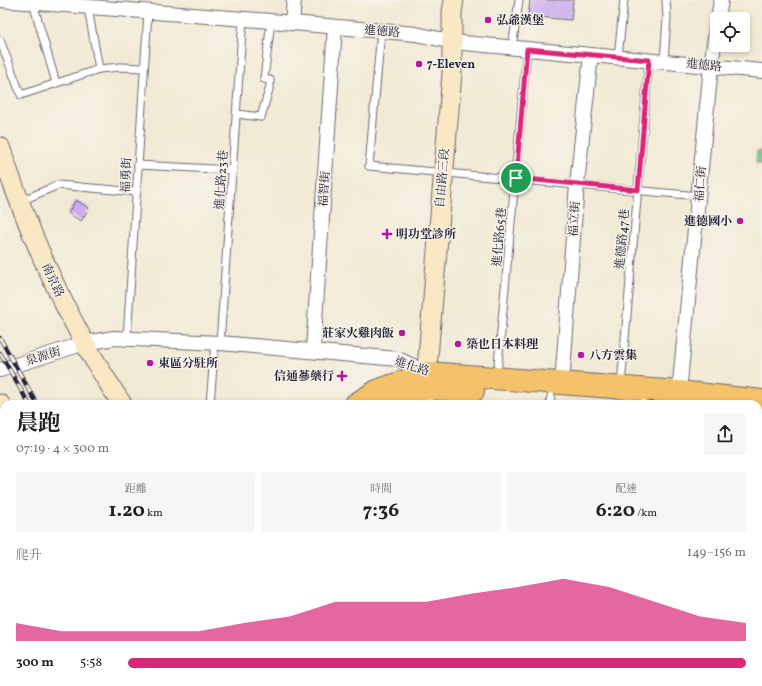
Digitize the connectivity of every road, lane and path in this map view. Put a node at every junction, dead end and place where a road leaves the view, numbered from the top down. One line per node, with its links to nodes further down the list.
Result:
1 (0, 0): 9 (street, 進德路)
2 (294, 0): 15 (street)
3 (454, 0): 19 (street, 自由路三段)
4 (519, 0): 20 (lane)
5 (624, 0): 24 (lane)
6 (666, 0): 26 (lane)
7 (721, 0): 12 (street)
8 (62, 3): 9 (street, 進德路); 10 (street, 進德路)
9 (33, 4): 31 (lane)
10 (88, 8): 11 (street, 進德路); 29 (lane)
11 (148, 12): 13 (street, 進德路); 28 (lane, 福勇街)
12 (719, 12)
13 (243, 18): 14 (street, 進德路); 32 (lane, 進化路23巷)
14 (271, 21): 15 (street, 進德路); 32 (lane)
15 (292, 23): 16 (street, 進德路)
16 (334, 27): 17 (street, 進德路); 46 (street, 福智街)
17 (382, 31): 19 (street, 進德路); 36 (lane)
18 (0, 40): 31 (lane)
19 (453, 42): 20 (street, 進德路); 36 (street, 自由路三段)
20 (512, 48): 21 (street, 進德路)
21 (527, 49): 23 (street, 進德路); 37 (lane, 進化路65巷)
22 (712, 52): 27 (street, 福仁街)
23 (590, 55): 24 (street, 進德路); 38 (street, 福立街)
24 (618, 57): 25 (street, 進德路)
25 (649, 60): 26 (street, 進德路); 39 (lane, 進德路47巷)
26 (664, 61): 27 (street, 進德路)
27 (710, 66): 30 (street, 進德路); 41 (street, 福仁街)
28 (144, 68): 29 (lane); 34 (lane, 福勇街)
29 (99, 69): 31 (lane)
30 (762, 71)
31 (56, 84)
32 (237, 114): 35 (lane, 進化路23巷)
33 (0, 148): 42 (street, 南京路)
34 (138, 165): 35 (lane); 40 (lane, 福勇街)
35 (233, 170): 45 (lane, 進化路23巷)
36 (442, 173): 37 (lane); 49 (street, 自由路三段)
37 (516, 178): 38 (lane); 48 (lane, 進化路65巷)
38 (577, 184): 39 (lane); 52 (street, 福立街)
39 (638, 190): 41 (lane); 50 (lane, 進德路47巷)
40 (137, 192): 42 (lane); 43 (lane, 福勇街)
41 (699, 196): 51 (street, 福仁街)
42 (18, 202): 44 (street, 南京路)
43 (127, 338): 44 (street, 進化路); 45 (street, 進化路)
44 (85, 343): 47 (street, 泉源街); 53 (street, 南京路)
45 (217, 343): 46 (street, 進化路); 54 (lane, 進化路23巷)
46 (313, 350): 49 (street, 進化路)
47 (0, 370)
48 (497, 378): 49 (main road, 進化路); 52 (main road, 進化路)
49 (425, 388): 52 (main road, 進化路); 55 (main road); 56 (main road)
50 (621, 388): 51 (main road, 進化路); 52 (main road, 進化路)
51 (680, 392): 58 (main road, 進化路)
52 (554, 394): 57 (main road, 進化路)
53 (120, 400)
54 (210, 400)
55 (362, 400)
56 (400, 400)
57 (609, 400)
58 (753, 400)

